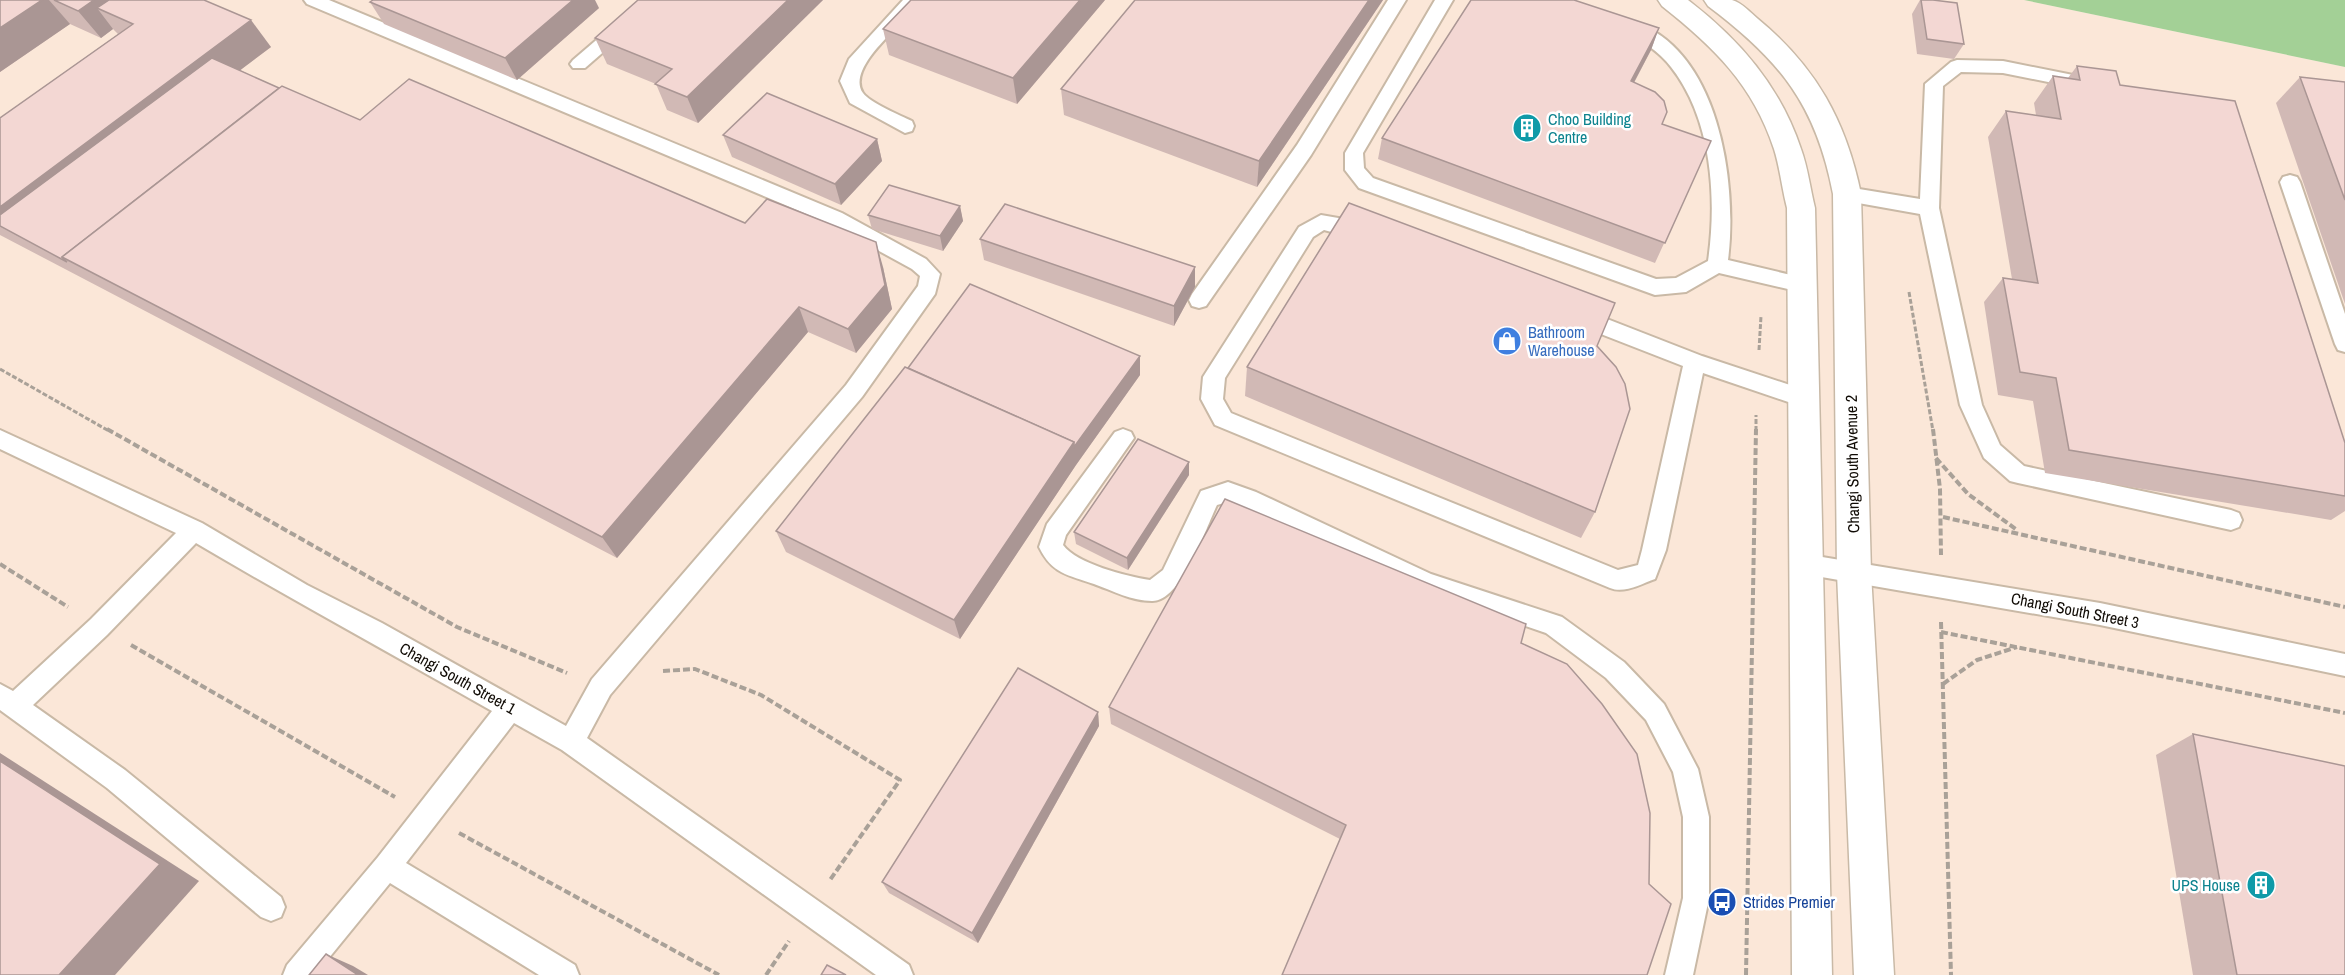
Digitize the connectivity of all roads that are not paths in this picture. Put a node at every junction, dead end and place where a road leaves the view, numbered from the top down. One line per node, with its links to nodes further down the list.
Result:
1 (313, 0): 32 (lane)
2 (654, 0): 9 (lane)
3 (913, 0): 11 (lane)
4 (1397, 0): 18 (lane)
5 (1444, 0): 16 (lane)
6 (1671, 0): 17 (street)
7 (1716, 0): 13 (street, Changi South Avenue 2)
8 (1616, 20): 16 (lane)
9 (579, 64)
10 (2104, 87): 14 (lane)
11 (905, 126)
12 (2290, 182): 20 (lane)
13 (1847, 194): 14 (lane); 28 (street, Changi South Avenue 2)
14 (1929, 208): 25 (lane)
15 (1388, 243): 21 (lane)
16 (1717, 265): 17 (lane)
17 (1801, 284): 22 (street)
18 (1199, 300)
19 (1564, 311): 21 (lane)
20 (2345, 344)
21 (1695, 362): 22 (lane)
22 (1803, 398): 27 (street)
23 (1123, 438): 38 (lane)
24 (0, 439): 26 (lane, Changi South Street 1)
25 (2230, 520)
26 (194, 530): 30 (lane); 31 (lane, Changi South Street 1)
27 (1804, 564): 28 (lane, Changi South Street 3); 39 (street)
28 (1854, 573): 29 (lane, Changi South Street 3); 40 (street, Changi South Avenue 2)
29 (2345, 665)
30 (7, 701): 34 (lane)
31 (510, 708): 32 (lane, Changi South Street 1); 33 (lane)
32 (571, 742): 35 (lane, Changi South Street 1)
33 (387, 866): 36 (lane); 37 (lane)
34 (271, 907)
35 (892, 971)
36 (297, 975)
37 (565, 975)
38 (1679, 975)
39 (1812, 975)
40 (1874, 975)

